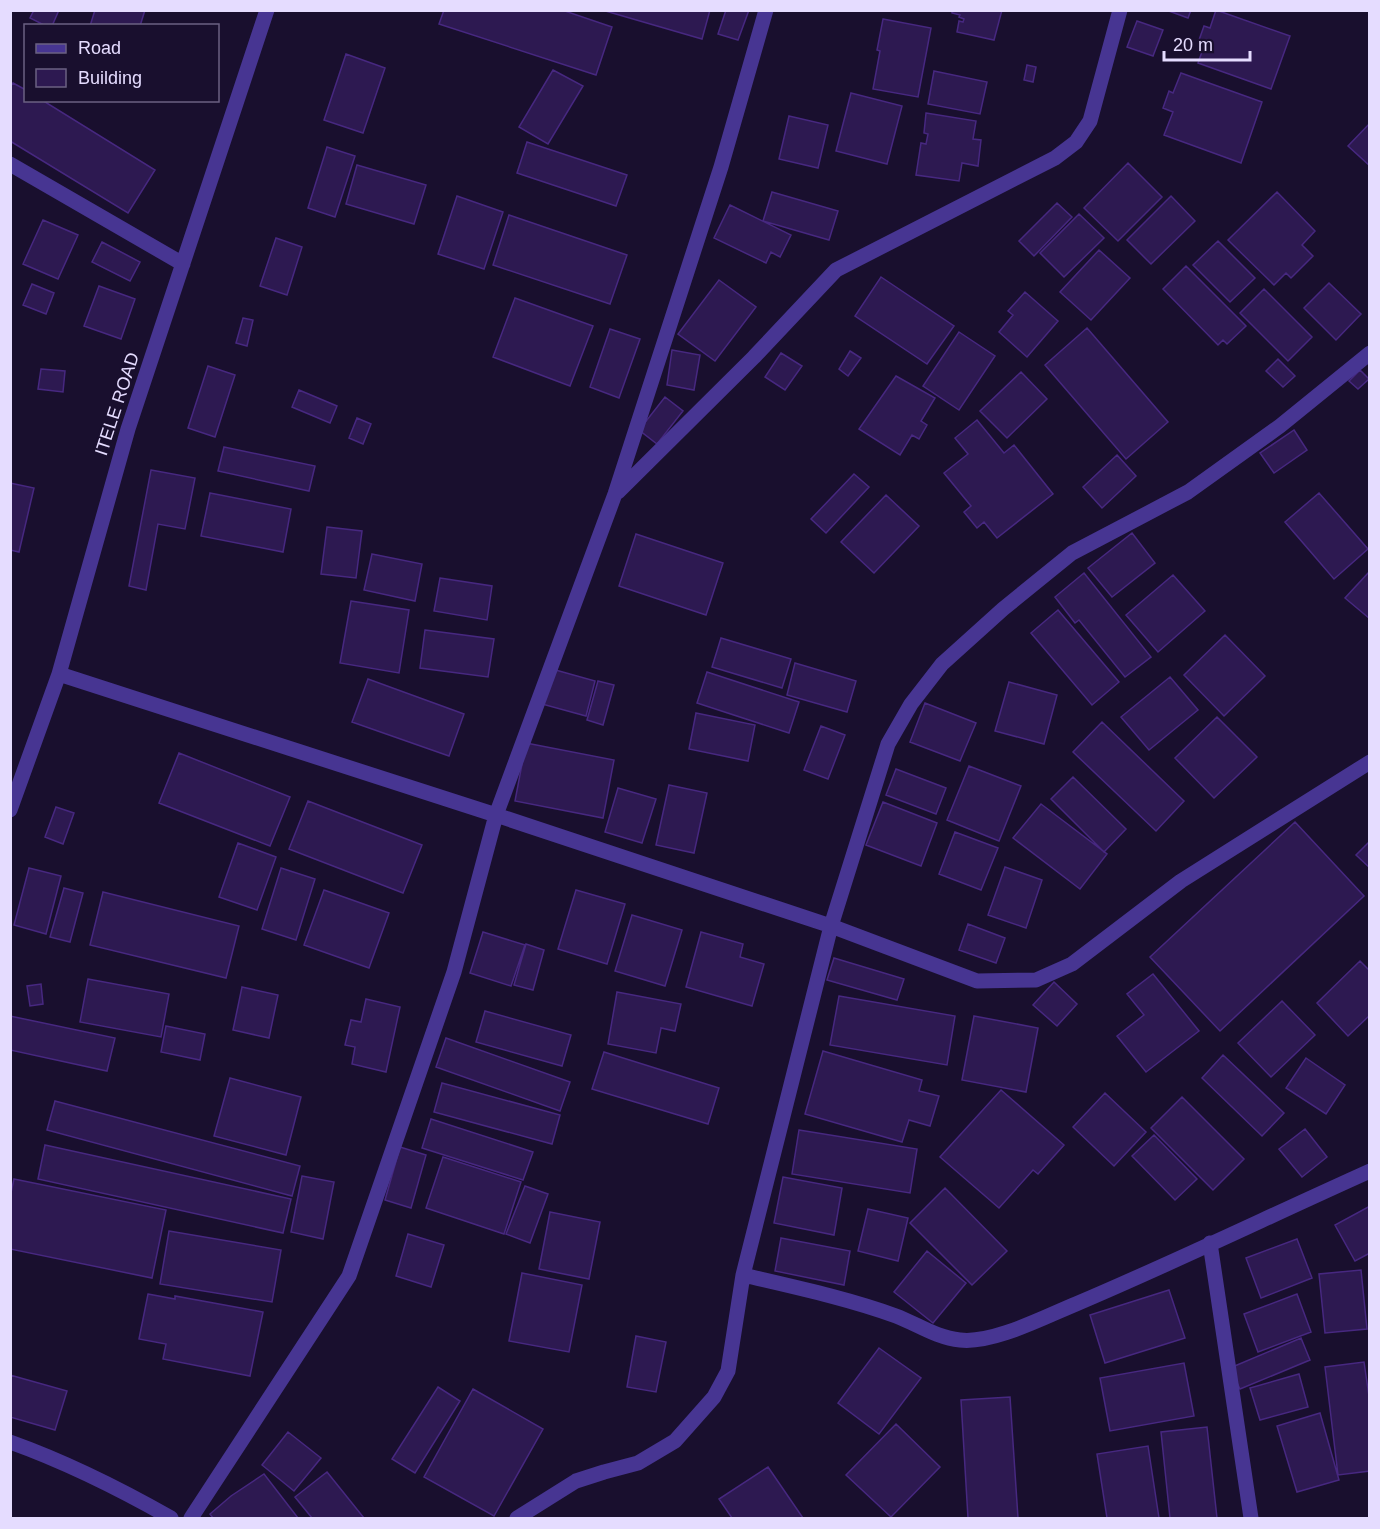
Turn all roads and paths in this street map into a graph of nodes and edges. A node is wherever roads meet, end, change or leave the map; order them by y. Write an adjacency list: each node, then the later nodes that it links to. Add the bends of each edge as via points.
1 (267, 10): 5 (street, ITELE ROAD)
2 (766, 10): 7 (street, via 722,167)
3 (1120, 10): 7 (street, via 1090,121 1076,142 1055,158 836,270)
4 (10, 164): 5 (street)
5 (183, 264): 8 (street, ITELE ROAD, via 128,429)
6 (1370, 353): 12 (street, via 1280,426 1188,492 1072,553 942,664 911,704 888,744)
7 (615, 494): 11 (street)
8 (59, 674): 10 (street, ITELE ROAD); 11 (street)
9 (1370, 762): 12 (street, via 1181,881 1072,964 1036,980 977,981)
10 (10, 810)
11 (496, 815): 12 (street); 18 (street, via 454,972 349,1276)
12 (831, 926): 15 (street)
13 (1370, 1171): 14 (street)
14 (1210, 1243): 15 (street, via 1020,1327 980,1340 949,1338 897,1316); 20 (street)
15 (743, 1275): 19 (street, via 728,1371 714,1397 675,1441 638,1463 576,1481)
16 (10, 1442): 17 (street, via 56,1459)
17 (171, 1518)
18 (191, 1518)
19 (517, 1518)
20 (1251, 1518)

